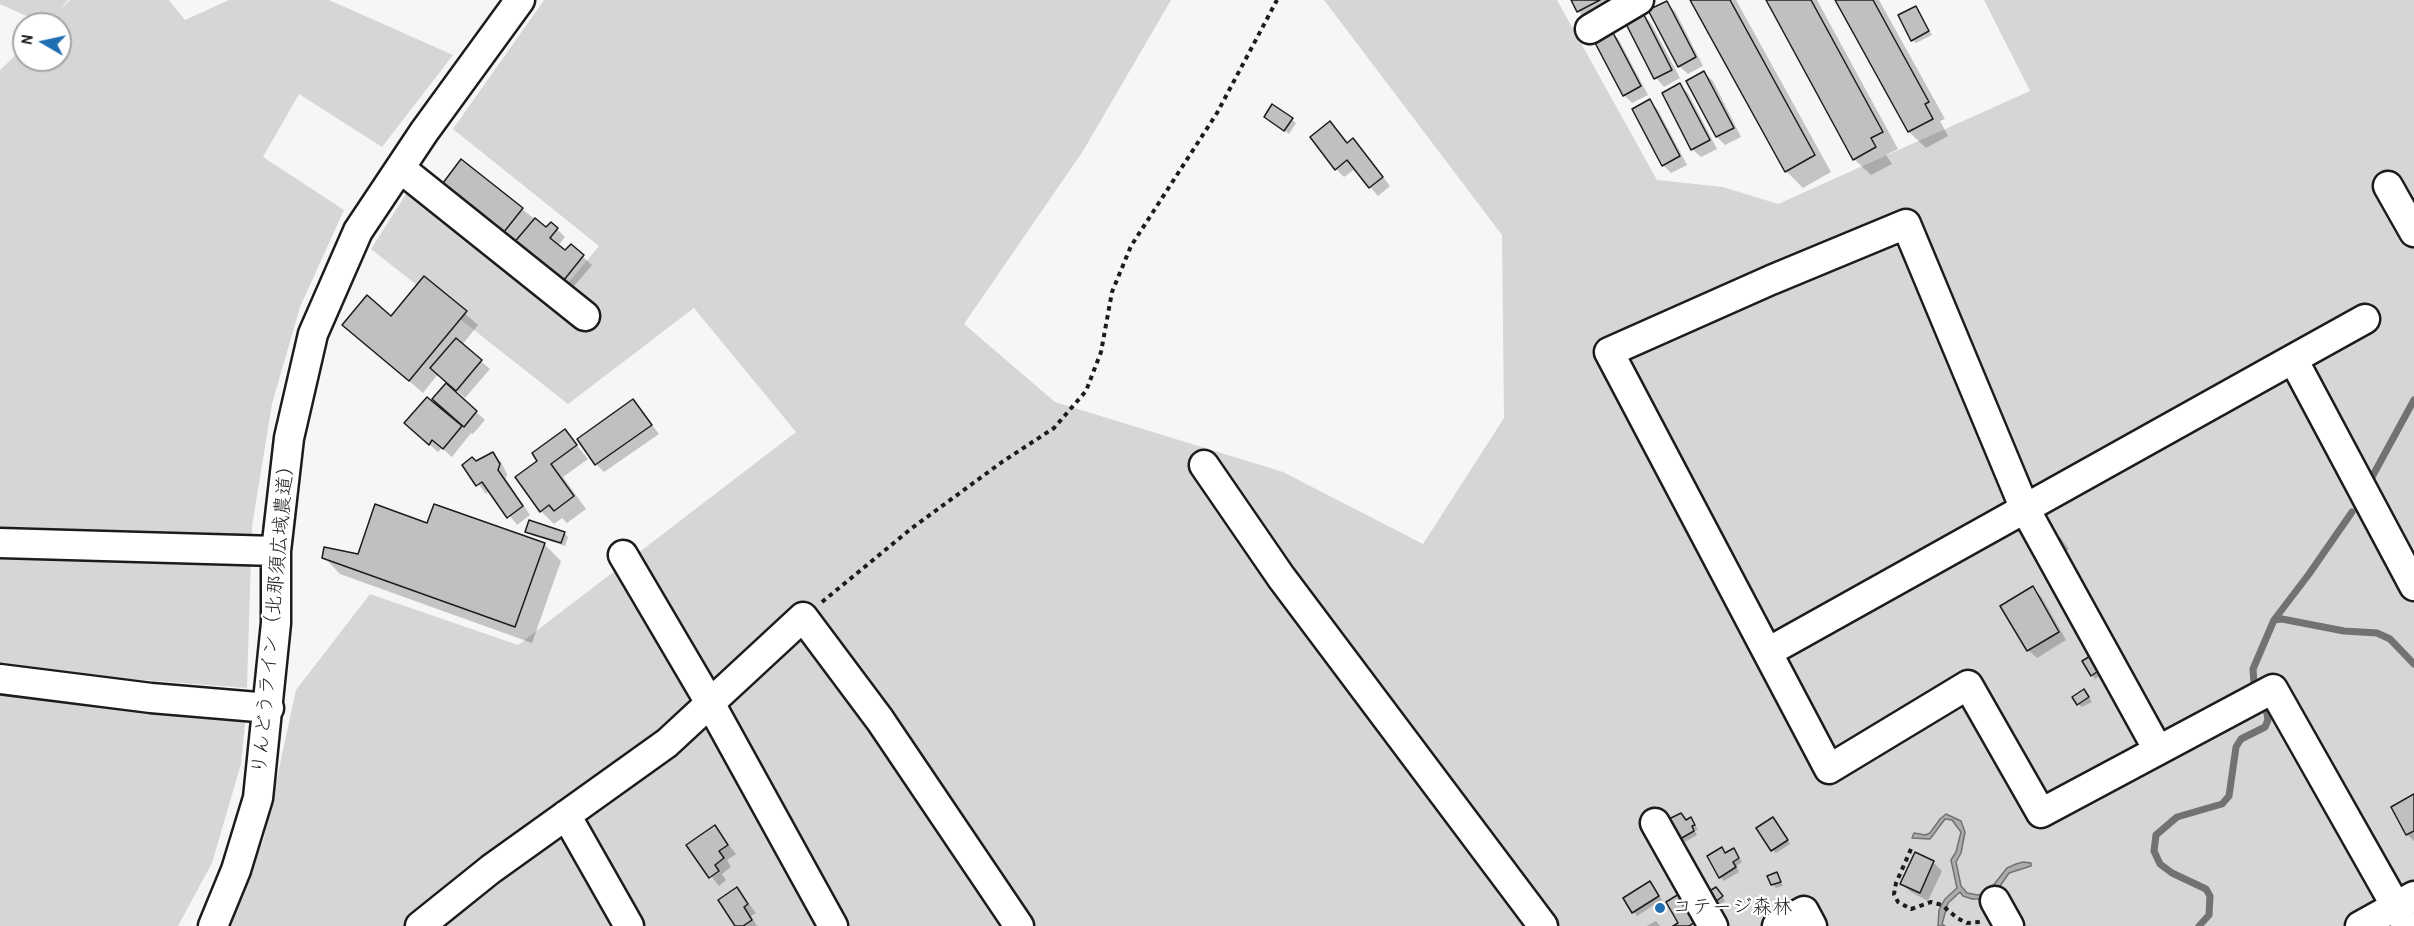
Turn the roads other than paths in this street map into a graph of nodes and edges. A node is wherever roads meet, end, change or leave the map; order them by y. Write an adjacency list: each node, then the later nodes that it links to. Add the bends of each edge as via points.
1 (520, 0): 4 (street, りんどうライン（北那須広域農道）)
2 (1639, 0): 3 (street)
3 (1590, 29)
4 (400, 168): 7 (street); 13 (street, りんどうライン（北那須広域農道）, via 358,231 313,334 289,438)
5 (2388, 186): 6 (street)
6 (2414, 232)
7 (585, 316)
8 (2365, 319): 9 (street)
9 (2293, 359): 11 (street); 15 (street)
10 (1204, 465): 29 (street, via 1288,587)
11 (2025, 507): 16 (street); 16 (street, via 1906,224 1610,352); 20 (street)
12 (0, 543): 13 (street)
13 (276, 550): 19 (street, りんどうライン（北那須広域農道）, via 276,623)
14 (623, 555): 18 (street)
15 (2414, 586)
16 (1768, 652): 20 (street, via 1829,769 1968,686 2041,813)
17 (0, 679): 19 (street)
18 (710, 703): 21 (street, via 667,743); 27 (street); 28 (street, via 803,618 880,720)
19 (268, 708): 24 (street, りんどうライン（北那須広域農道）, via 258,798 236,870)
20 (2158, 750): 23 (street, via 2273,688)
21 (566, 815): 25 (street); 26 (street)
22 (1655, 823): 30 (street)
23 (2406, 909): 33 (street)
24 (213, 926)
25 (420, 926)
26 (629, 926)
27 (833, 926)
28 (1020, 926)
29 (1543, 926)
30 (1713, 926)
31 (1777, 926): 32 (street, via 1804,911)
32 (1812, 926)
33 (2360, 926)

